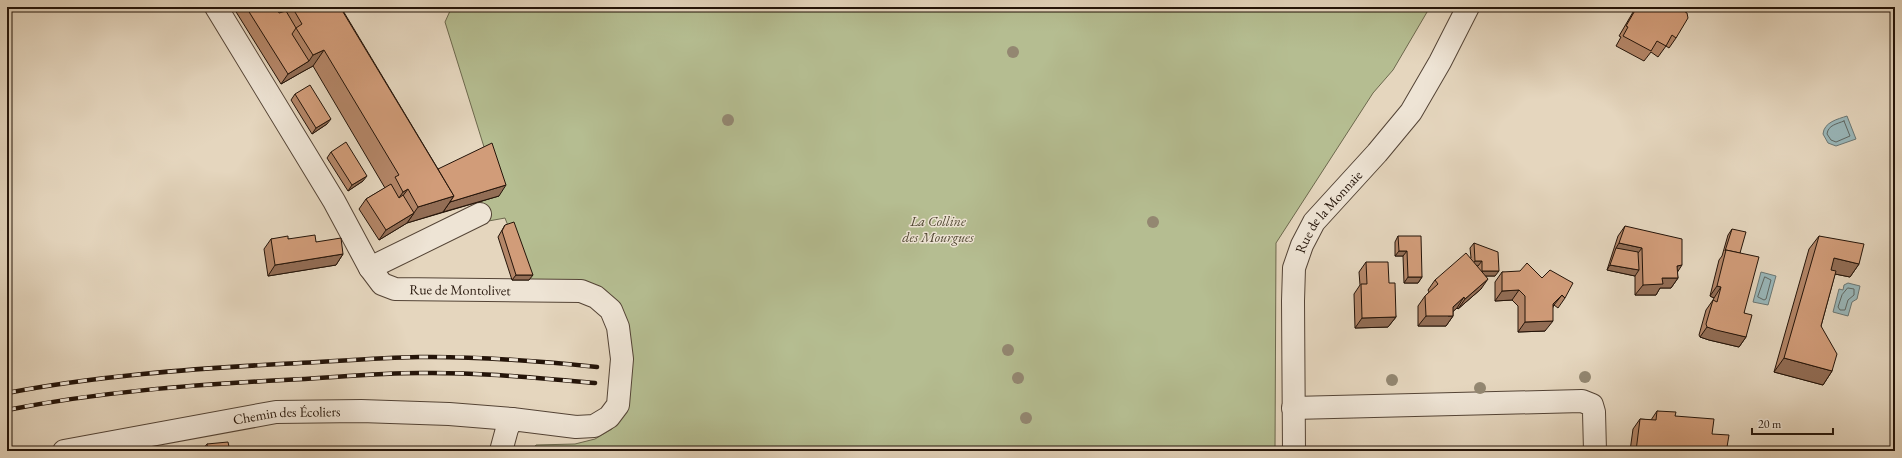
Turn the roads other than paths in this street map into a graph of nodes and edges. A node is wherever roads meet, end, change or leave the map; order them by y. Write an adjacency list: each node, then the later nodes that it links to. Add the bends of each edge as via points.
1 (216, 7): 4 (street, Rue de Montolivet, via 334,201)
2 (1468, 7): 5 (street, Rue de la Monnaie, via 1411,112 1314,222 1302,245 1294,268)
3 (480, 214): 4 (street)
4 (370, 268): 6 (street, Rue de Montolivet, via 382,284 395,289 581,291 596,297 611,310 618,327 622,359 618,405 609,417 594,426 576,427)
5 (1293, 408): 9 (street, Rue de la Monnaie); 10 (street, via 1582,401 1592,405 1594,412)
6 (512, 419): 7 (street, Chemin des Écoliers, via 362,411 276,412); 8 (street)
7 (64, 451)
8 (501, 451)
9 (1294, 451)
10 (1595, 451)

